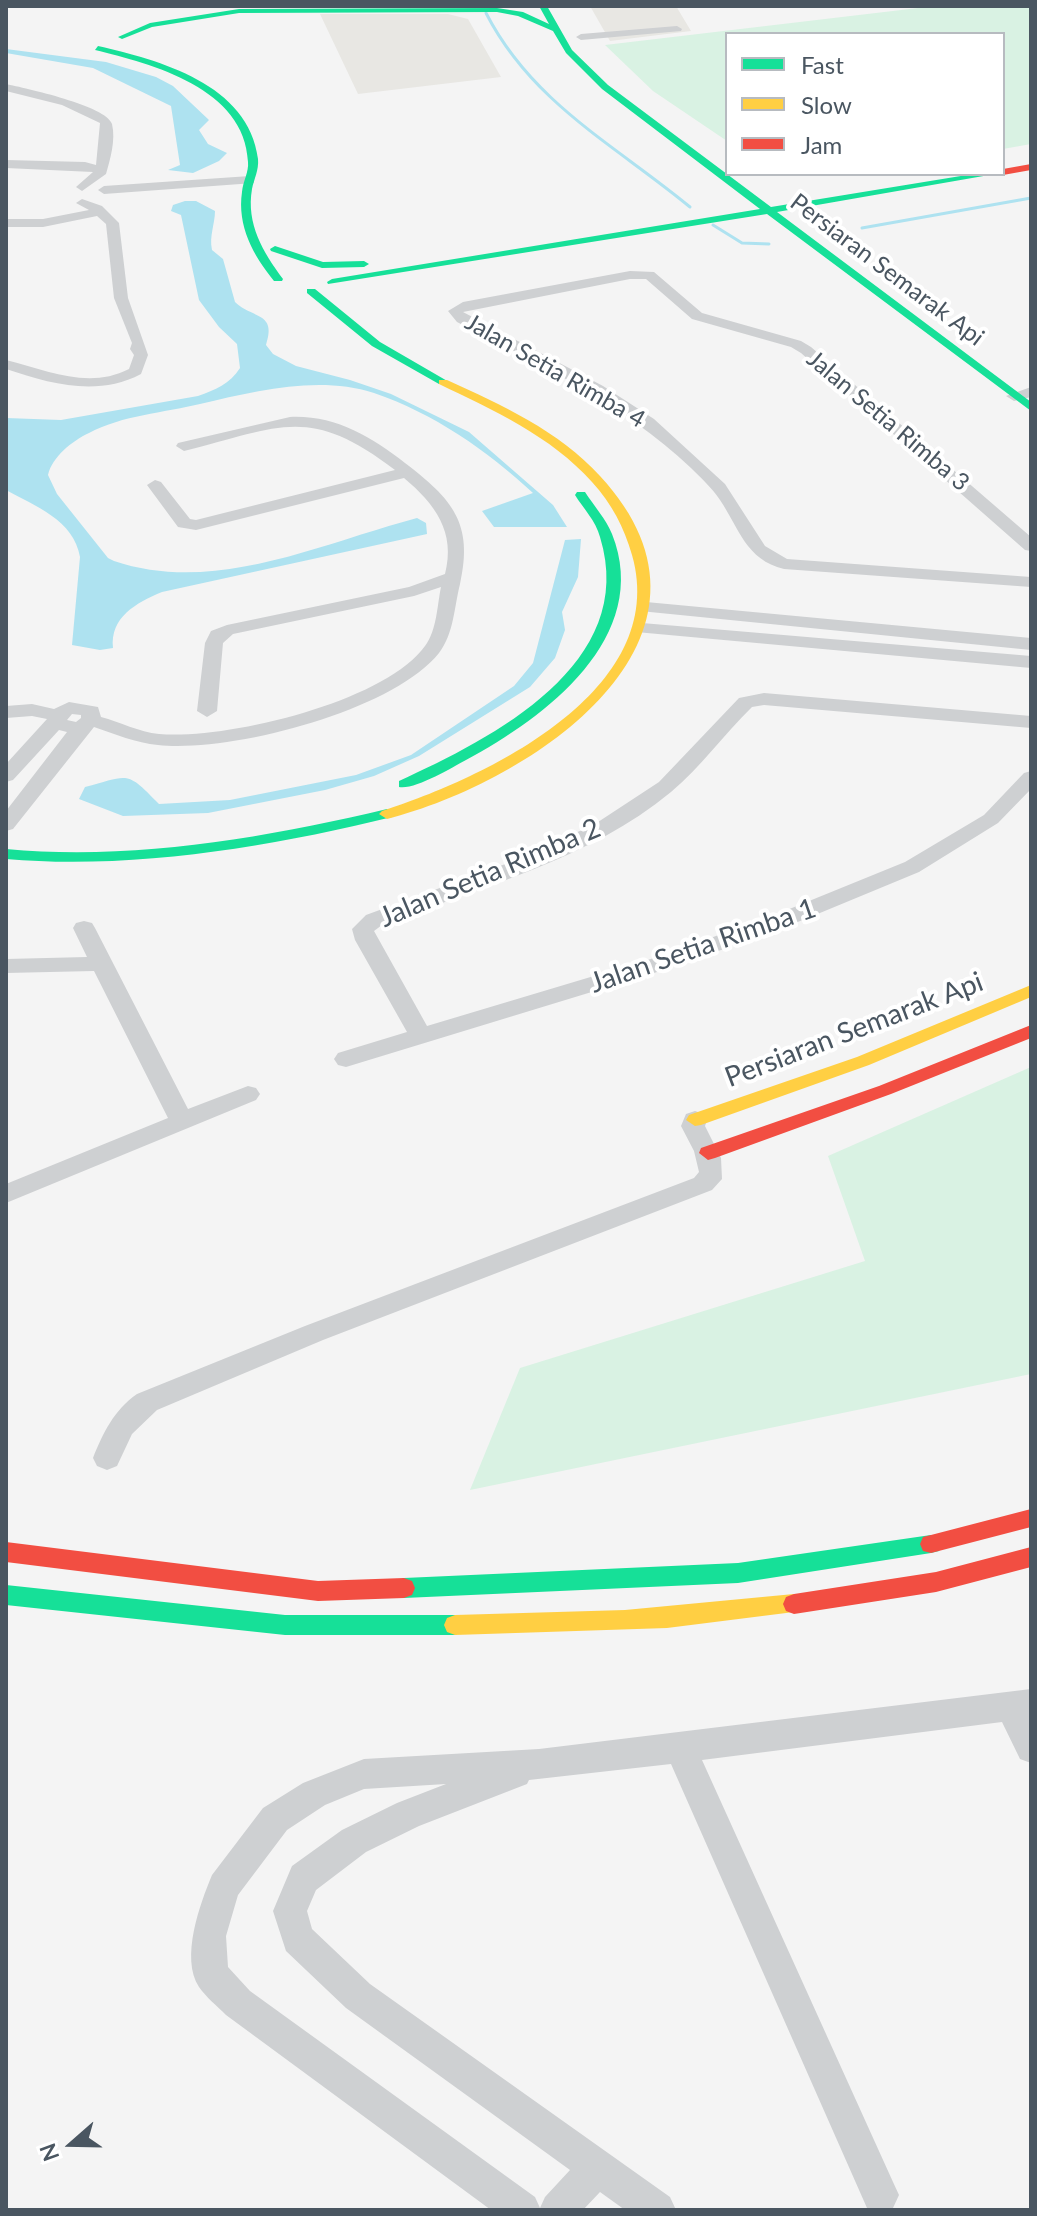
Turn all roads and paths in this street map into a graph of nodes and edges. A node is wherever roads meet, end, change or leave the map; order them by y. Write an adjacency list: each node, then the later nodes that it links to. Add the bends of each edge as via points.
1 (232, 6): 8 (main road)
2 (525, 6): 5 (main road)
3 (543, 6): 6 (main road, Persiaran Semarak Api)
4 (563, 6): 9 (main road)
5 (500, 10): 6 (main road); 8 (main road, via 346,16 224,13)
6 (555, 29): 16 (main road, Persiaran Semarak Api, via 605,87)
7 (677, 29): 9 (street)
8 (106, 37): 11 (main road, via 221,84); 23 (main road, via 214,95 247,135 252,150)
9 (581, 37): 13 (main road, via 622,84)
10 (6, 87): 24 (street, via 99,115 106,123)
11 (266, 133)
12 (1031, 156): 14 (main road)
13 (725, 161)
14 (1005, 161)
15 (6, 164): 24 (street, via 85,166)
16 (725, 166)
17 (1031, 167): 18 (main road)
18 (1005, 172)
19 (918, 176): 25 (main road)
20 (975, 176): 25 (main road)
21 (271, 177): 23 (main road)
22 (744, 178): 26 (main road, Persiaran Semarak Api); 28 (main road)
23 (249, 182): 24 (street); 27 (main road)
24 (101, 190): 24 (street, via 76,196); 29 (street, via 43,223); 40 (street, via 112,223 121,298 139,343 136,371 119,380 44,374)
25 (828, 195): 26 (main road); 30 (main road)
26 (775, 201): 28 (main road); 30 (main road, Persiaran Semarak Api); 31 (main road, Persiaran Semarak Api)
27 (244, 212): 32 (main road, via 267,216); 36 (main road, via 251,244)
28 (711, 214): 31 (main road); 33 (main road)
29 (6, 223)
30 (815, 228): 41 (main road, Persiaran Semarak Api)
31 (794, 230): 41 (main road, Persiaran Semarak Api)
32 (275, 249): 33 (main road, via 322,265); 36 (main road)
33 (380, 268): 35 (main road); 38 (main road, via 342,297)
34 (649, 275): 48 (street, Jalan Setia Rimba 3, via 697,316 806,350); 50 (street, Jalan Setia Rimba 4, via 531,292 455,311 618,402 667,437 721,489 754,548 769,560)
35 (329, 277): 36 (main road); 37 (main road, via 325,288)
36 (286, 279): 37 (main road)
37 (306, 299): 38 (main road)
38 (335, 316): 53 (main road, via 419,370 531,425 569,455 604,490 631,528 644,563)
39 (343, 341): 44 (main road, via 494,422)
40 (6, 364)
41 (1025, 392): 42 (main road, Persiaran Semarak Api)
42 (1031, 408)
43 (184, 446): 45 (street, via 299,420 356,436)
44 (547, 461)
45 (408, 472): 46 (street, via 196,525 184,523); 49 (street, via 442,505 453,525 457,560)
46 (155, 485)
47 (572, 485): 68 (main road, via 605,532 613,564 613,597 605,624 575,676 531,718 462,760)
48 (1031, 546)
49 (452, 577): 51 (street); 52 (street)
50 (1031, 582)
51 (414, 591): 52 (street); 59 (street, via 217,635)
52 (447, 603): 64 (street, via 432,650 397,680 316,715)
53 (646, 607): 54 (street); 55 (main road)
54 (684, 611): 56 (street); 57 (street)
55 (642, 628): 56 (street); 72 (main road, via 620,669 590,705 541,747 461,787 357,823 211,850)
56 (680, 631): 58 (street)
57 (1031, 644)
58 (1031, 662)
59 (207, 711): 64 (street); 65 (street)
60 (6, 712): 61 (street, via 32,710)
61 (56, 718): 63 (street, via 62,727); 66 (street)
62 (1031, 722): 78 (street, Jalan Setia Rimba 2, via 764,699 746,702 665,787 617,820 537,859 387,915 363,929)
63 (86, 724): 65 (street, via 148,738); 70 (street)
64 (236, 733): 65 (street)
65 (184, 738)
66 (6, 776)
67 (1031, 777): 78 (street, Jalan Setia Rimba 1, via 991,819 912,867 672,960)
68 (385, 792)
69 (342, 805): 71 (main road, via 201,830)
70 (10, 829)
71 (100, 836)
72 (6, 854)
73 (84, 928): 74 (street)
74 (102, 963): 75 (street); 81 (street)
75 (6, 966)
76 (1031, 991): 82 (main road, Persiaran Semarak Api, via 863,1061)
77 (1031, 1031): 83 (main road)
78 (422, 1038): 79 (street, Jalan Setia Rimba 1)
79 (346, 1059)
80 (248, 1094): 81 (street)
81 (181, 1120): 84 (street)
82 (695, 1120): 83 (street, via 693,1126)
83 (708, 1153): 85 (street, via 710,1179 682,1194 147,1402 119,1427)
84 (6, 1194)
85 (107, 1458)
86 (1031, 1518): 90 (main road, via 916,1548 738,1573)
87 (85, 1543): 90 (main road)
88 (6, 1552): 90 (main road)
89 (1031, 1557): 91 (main road, via 936,1582 731,1613 526,1625 285,1625)
90 (318, 1591)
91 (6, 1595)
92 (1021, 1705): 93 (street); 94 (street)
93 (680, 1748): 95 (street); 97 (street)
94 (1031, 1748)
95 (539, 1764): 96 (street, via 354,1841 304,1878 290,1911 298,1939 358,1996); 98 (street, via 364,1774 314,1794 275,1819 224,1887 209,1936 211,1974 238,2003)
96 (598, 2167): 99 (street); 100 (street)
97 (880, 2195)
98 (522, 2210)
99 (558, 2210)
100 (657, 2210)

